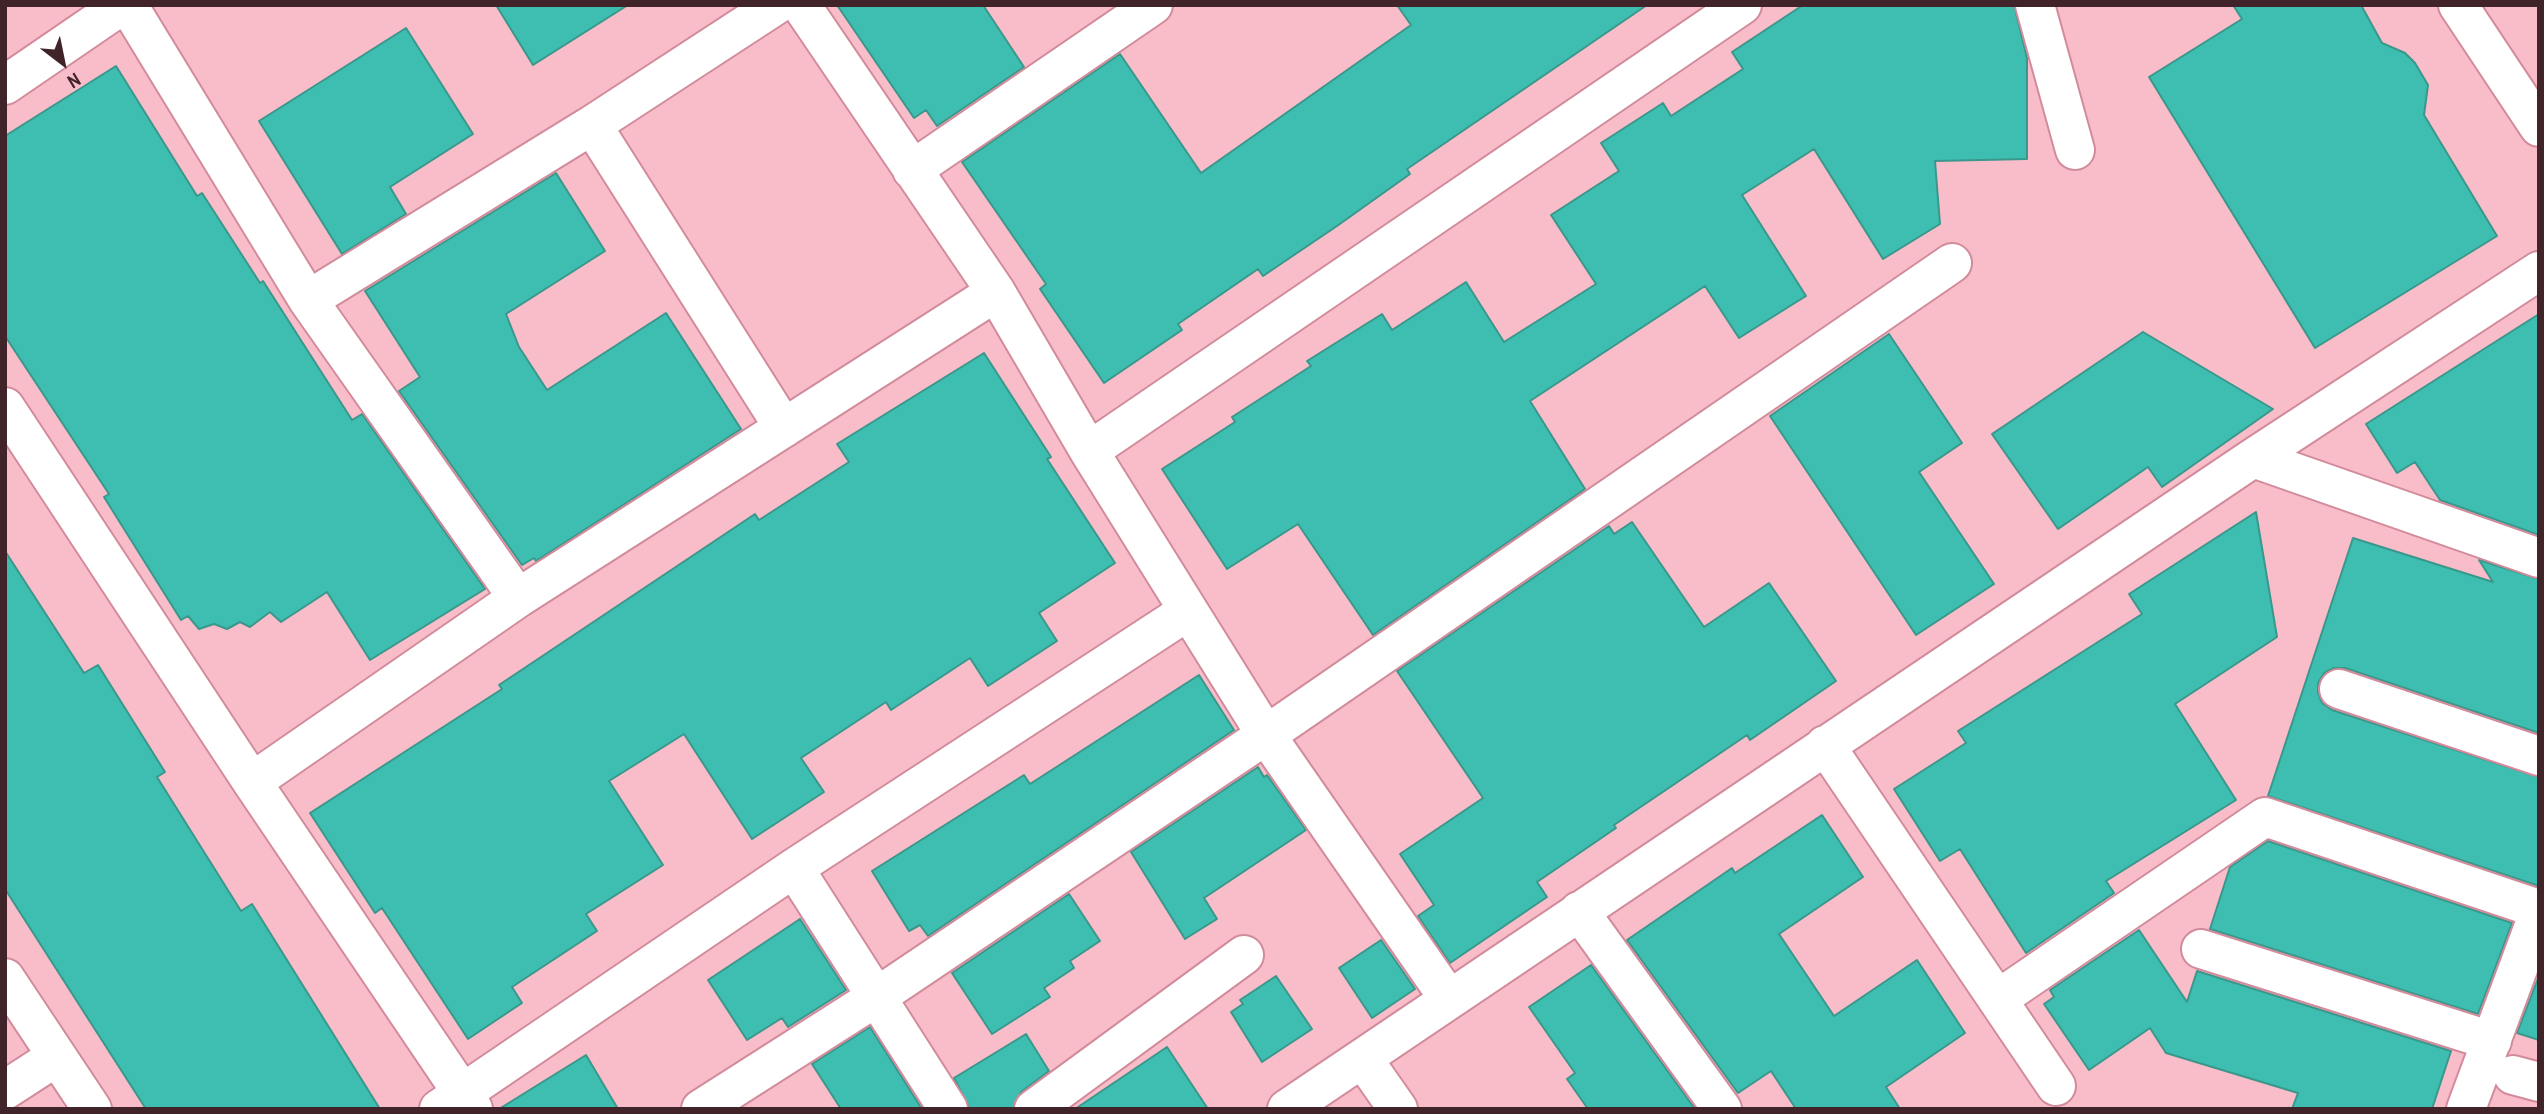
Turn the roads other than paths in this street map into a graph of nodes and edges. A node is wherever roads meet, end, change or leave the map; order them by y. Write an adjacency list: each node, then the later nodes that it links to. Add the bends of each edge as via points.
1 (121, 5): 9 (street)
2 (128, 5): 17 (street)
3 (776, 5): 10 (street)
4 (801, 5): 13 (street)
5 (1153, 5): 13 (street)
6 (1742, 5): 20 (street)
7 (2035, 5): 12 (street)
8 (2458, 5): 11 (street)
9 (5, 85)
10 (592, 125): 17 (street); 19 (street)
11 (2539, 127)
12 (2075, 150)
13 (912, 170): 16 (street)
14 (1952, 264): 26 (street)
15 (2539, 271): 21 (street)
16 (996, 292): 19 (street); 20 (street)
17 (308, 300): 23 (street)
18 (5, 407): 29 (street)
19 (784, 428): 23 (street)
20 (1090, 451): 24 (street)
21 (2253, 458): 22 (street); 27 (street)
22 (2539, 558)
23 (518, 598): 29 (street)
24 (1188, 611): 26 (street); 30 (street)
25 (2339, 690): 28 (street)
26 (1266, 735): 36 (street); 37 (street)
27 (1825, 745): 31 (street); 38 (street)
28 (2539, 756)
29 (252, 782): 44 (street)
30 (794, 868): 36 (street); 44 (street)
31 (1579, 911): 37 (street); 51 (street)
32 (2539, 911): 38 (street, via 2265,817); 39 (street)
33 (2201, 949): 39 (street)
34 (1244, 955): 48 (street)
35 (5, 978): 40 (street)
36 (875, 998): 46 (street); 47 (street)
37 (1448, 999): 41 (street)
38 (1998, 999): 42 (street)
39 (2492, 1041): 52 (street)
40 (56, 1057): 43 (street); 45 (street)
41 (1363, 1059): 49 (street); 50 (street)
42 (2056, 1086)
43 (5, 1090)
44 (458, 1104)
45 (92, 1109)
46 (701, 1109)
47 (948, 1109)
48 (1034, 1109)
49 (1287, 1109)
50 (1398, 1109)
51 (1722, 1109)
52 (2466, 1109)

